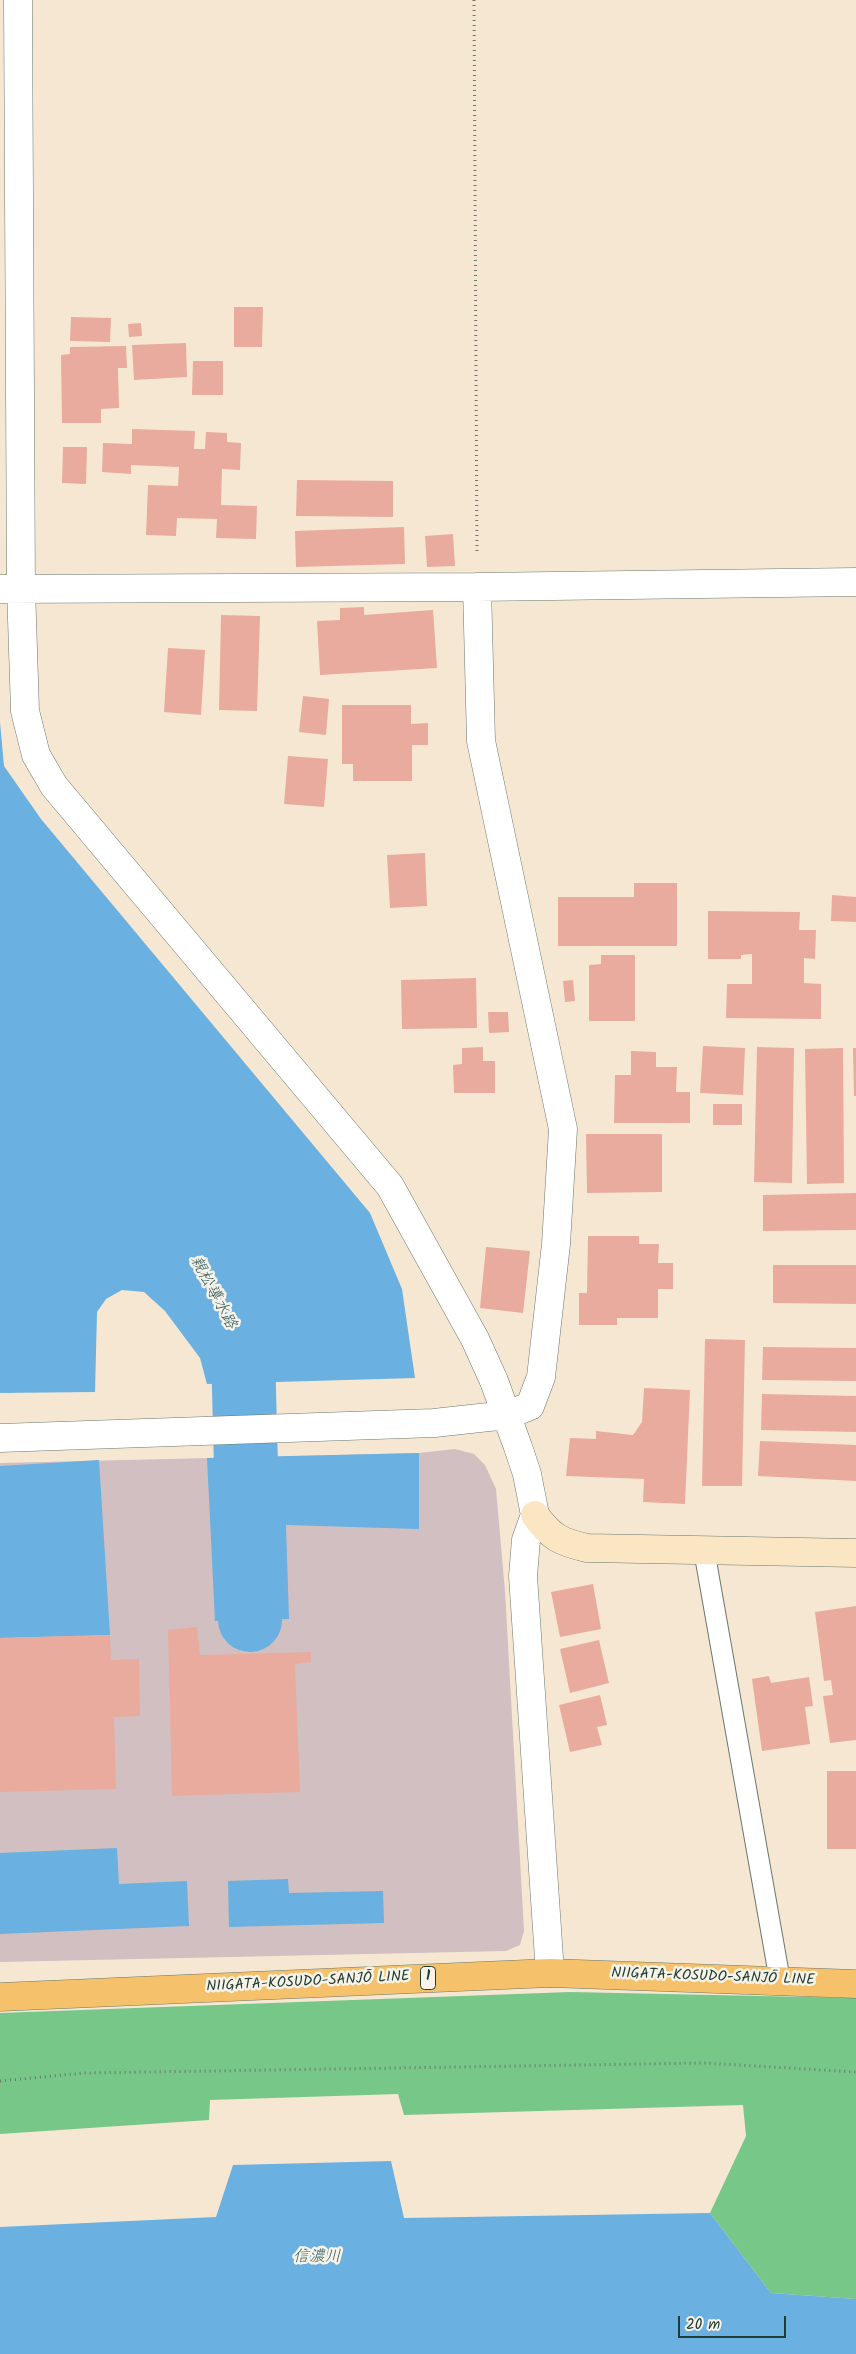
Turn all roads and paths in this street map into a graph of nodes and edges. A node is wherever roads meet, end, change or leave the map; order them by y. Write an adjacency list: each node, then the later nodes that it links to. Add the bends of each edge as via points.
1 (18, 0): 5 (street)
2 (474, 0): 4 (path)
3 (856, 582): 4 (street)
4 (477, 587): 5 (street); 6 (street, via 481,741 563,1129 556,1244 541,1377 530,1406)
5 (11, 588): 6 (street, via 25,711 36,755 54,786 390,1186 476,1339)
6 (507, 1415): 7 (street, via 434,1423); 8 (street, via 527,1474)
7 (0, 1438)
8 (535, 1515): 9 (street, via 547,1532 565,1543 587,1548); 11 (street, via 526,1540 524,1576)
9 (704, 1550): 10 (street); 12 (lane)
10 (856, 1554)
11 (550, 1972): 12 (main road, NIIGATA-KOSUDO-SANJŌ LINE / 1); 14 (main road, NIIGATA-KOSUDO-SANJŌ LINE / 1)
12 (780, 1981): 13 (main road, NIIGATA-KOSUDO-SANJŌ LINE / 1)
13 (856, 1984)
14 (0, 1997)
15 (856, 2072): 16 (path, via 704,2063 84,2074)
16 (0, 2081)

